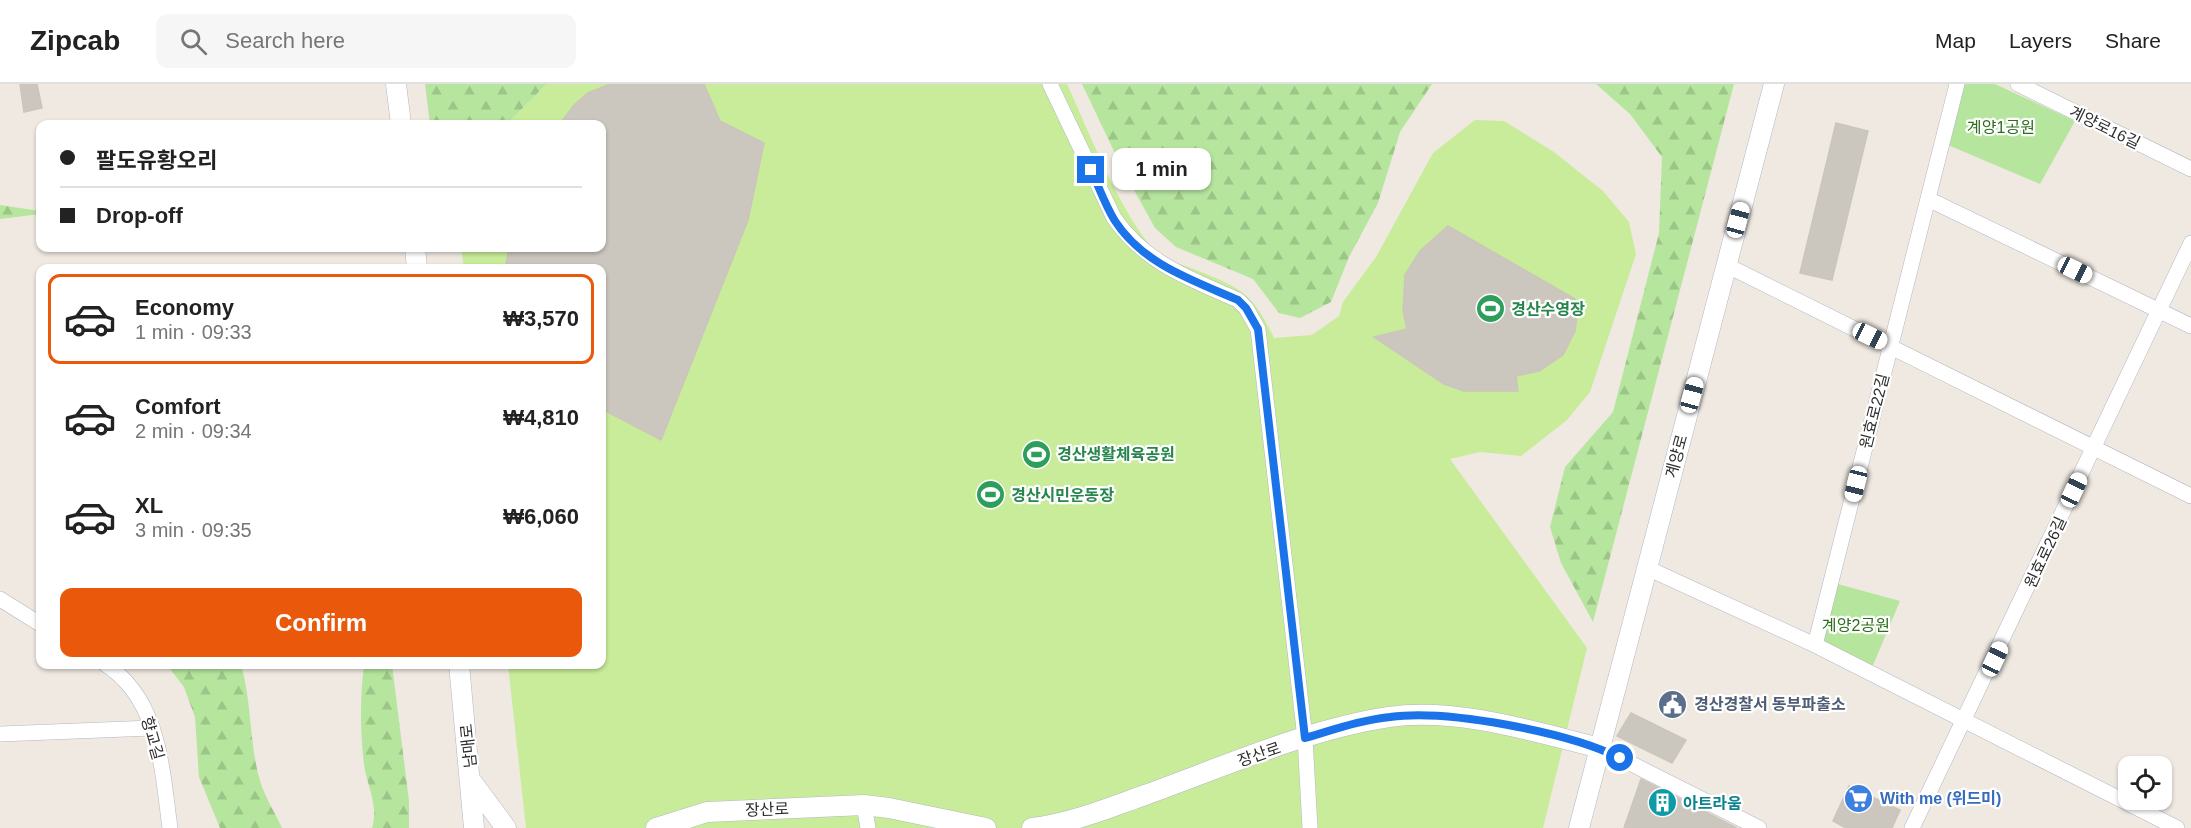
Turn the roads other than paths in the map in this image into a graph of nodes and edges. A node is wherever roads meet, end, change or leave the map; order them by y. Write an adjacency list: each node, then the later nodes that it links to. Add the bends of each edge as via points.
1 (396, 84): 6 (street)
2 (1050, 84): 25 (street, via 1122,231 1148,257 1166,268 1238,300 1258,329)
3 (1774, 84): 10 (street, 계양로)
4 (1957, 84): 8 (street, 원효로22길)
5 (2018, 84): 7 (street, 계양로16길)
6 (400, 120)
7 (2191, 169)
8 (1928, 199): 11 (street); 13 (street, 원효로22길)
9 (2191, 243): 11 (street, 원효로26길)
10 (1726, 265): 13 (street); 16 (street, 계양로)
11 (2159, 310): 12 (street); 14 (street, 원효로26길)
12 (2191, 326)
13 (1891, 346): 14 (street); 19 (street, 원효로22길)
14 (2095, 447): 15 (street); 22 (street, 원효로26길)
15 (2191, 496)
16 (1647, 568): 19 (street); 26 (street, 계양로)
17 (0, 599): 18 (street)
18 (36, 622)
19 (1815, 645): 22 (street)
20 (111, 669): 23 (street, 향교길, via 132,688)
21 (460, 669): 27 (street, 남매로)
22 (1965, 722): 39 (street, 원효로26길); 40 (street)
23 (152, 728): 24 (street); 29 (street, 향교길)
24 (0, 734)
25 (1305, 738): 26 (street, 장산로, via 1379,719 1414,715 1515,727); 35 (street, 장산로, via 1075,820); 36 (street)
26 (1600, 748): 37 (street, 계양로); 38 (street, 장산로)
27 (472, 782): 30 (street, 남매로); 31 (street)
28 (864, 806): 32 (street, 장산로, via 707,812); 33 (street); 34 (street, 장산로)
29 (170, 828)
30 (474, 828)
31 (506, 828)
32 (656, 828)
33 (868, 828)
34 (986, 828)
35 (1032, 828)
36 (1310, 828)
37 (1579, 828)
38 (1759, 828)
39 (1912, 828)
40 (2178, 828)

